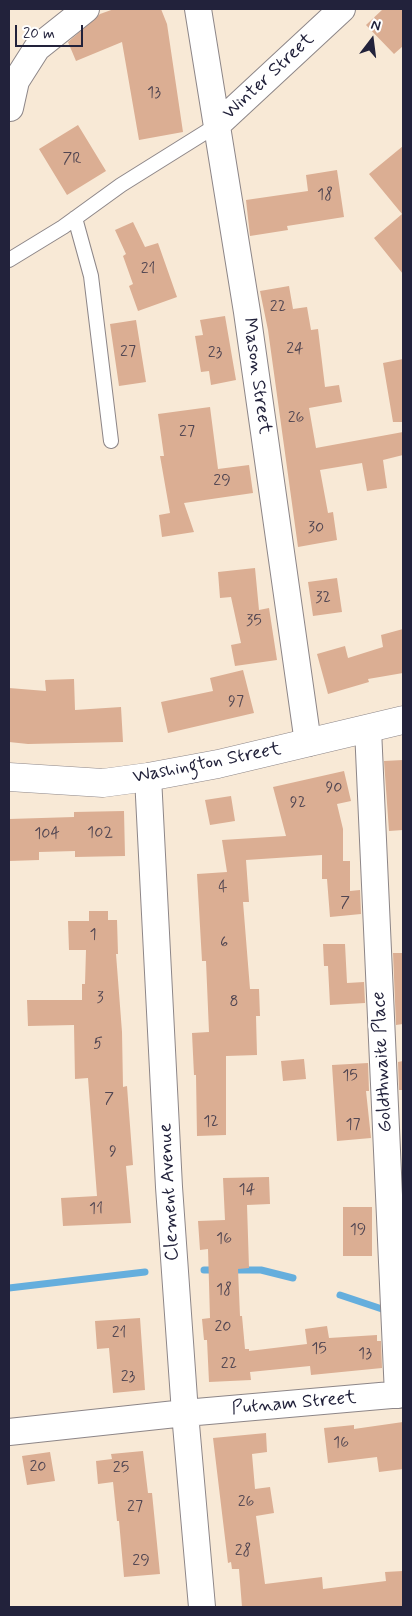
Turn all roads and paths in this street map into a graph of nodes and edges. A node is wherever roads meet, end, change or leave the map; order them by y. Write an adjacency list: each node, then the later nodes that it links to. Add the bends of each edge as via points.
1 (86, 9): 4 (street, via 37,48 16,81)
2 (198, 9): 5 (street, Mason Street)
3 (342, 9): 5 (street, Winter Street)
4 (10, 108)
5 (217, 125): 6 (lane); 11 (street, Mason Street)
6 (75, 218): 7 (lane); 8 (lane, via 91,276)
7 (9, 260)
8 (111, 441)
9 (403, 720): 10 (main road, Washington Street)
10 (368, 729): 11 (main road, Washington Street); 14 (street, Goldthwaite Place)
11 (308, 743): 13 (main road, Washington Street)
12 (9, 777): 13 (main road, Washington Street, via 103,783)
13 (148, 777): 15 (street, Clement Avenue, via 169,1188)
14 (400, 1394): 15 (street, Putnam Street)
15 (185, 1413): 16 (street, Putnam Street); 17 (street, Clement Avenue)
16 (9, 1432)
17 (202, 1607)

